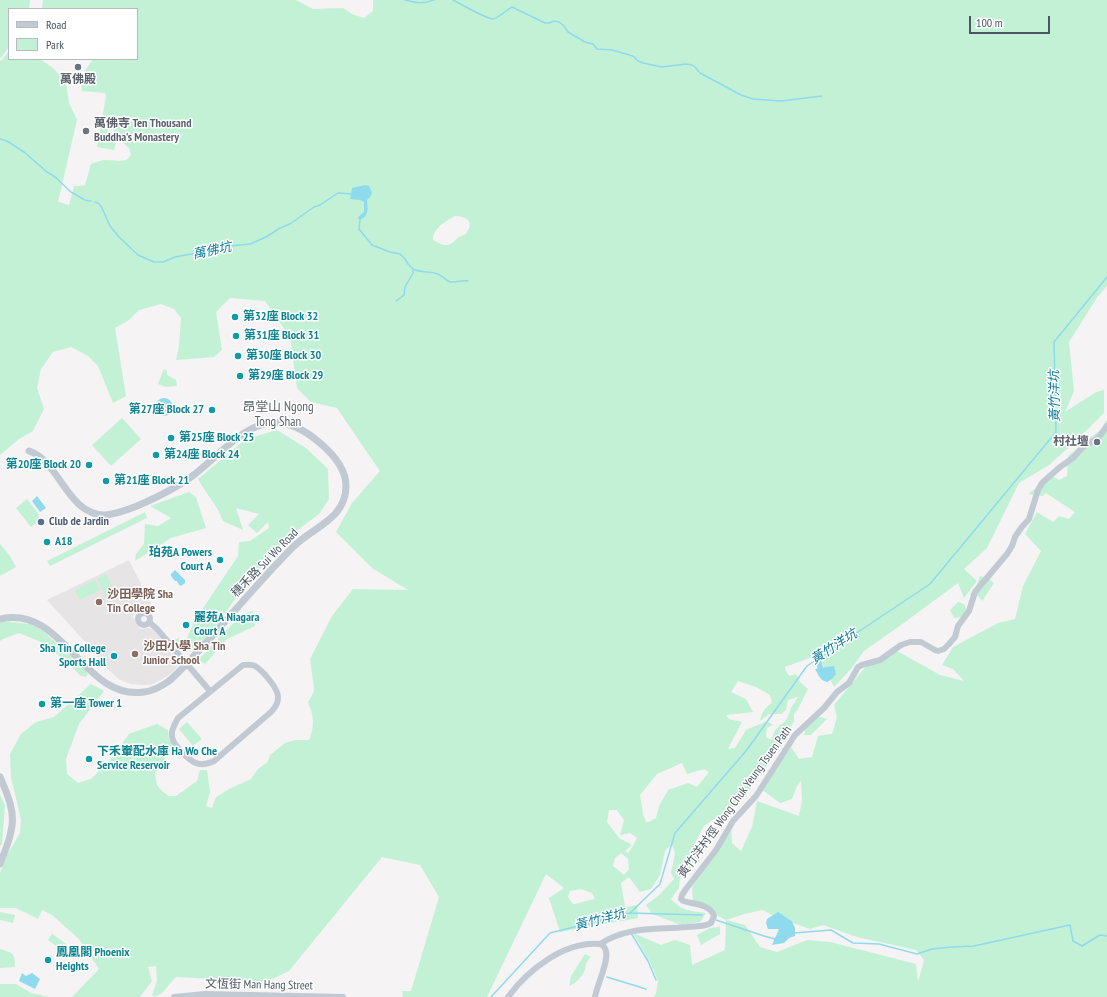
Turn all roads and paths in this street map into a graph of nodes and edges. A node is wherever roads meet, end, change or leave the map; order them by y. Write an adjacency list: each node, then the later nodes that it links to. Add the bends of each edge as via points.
1 (1107, 426): 9 (street, 黃竹洋村徑 Wong Chuk Yeung Tsuen Path, via 1099,437 1082,448 1042,483 1029,519 1020,529 1007,554 975,592 968,613 947,646 938,651 921,642 910,642 880,660 861,665 849,683 798,732 756,796 733,821 711,858 681,896 683,901 711,910 714,916 711,923 691,927 633,930 616,935)
2 (29, 451): 5 (street, 穗禾路 Sui Wo Road, via 40,456 78,505 90,512 104,515 118,513 165,494 243,434 266,423 278,422 295,426 317,440 337,460 346,486 337,513 293,547)
3 (0, 619): 5 (street, 穗禾路 Sui Wo Road, via 19,618 41,625 98,677 122,691 137,693 157,688 168,682)
4 (149, 622): 5 (street)
5 (187, 664): 6 (street)
6 (210, 691): 6 (street, via 178,718 172,732 174,743 188,760 203,765 214,761 278,703 277,691 260,669 250,665 243,664)
7 (0, 777): 8 (street, via 13,816 12,830)
8 (0, 864)
9 (600, 944): 13 (street, via 591,943 572,948 545,962); 14 (street, via 606,950 606,954)
10 (304, 996): 11 (street, 文恆街 Man Hang Street, via 205,994); 12 (street, 文恆街 Man Hang Street)
11 (174, 997)
12 (343, 997)
13 (508, 997)
14 (595, 997)

